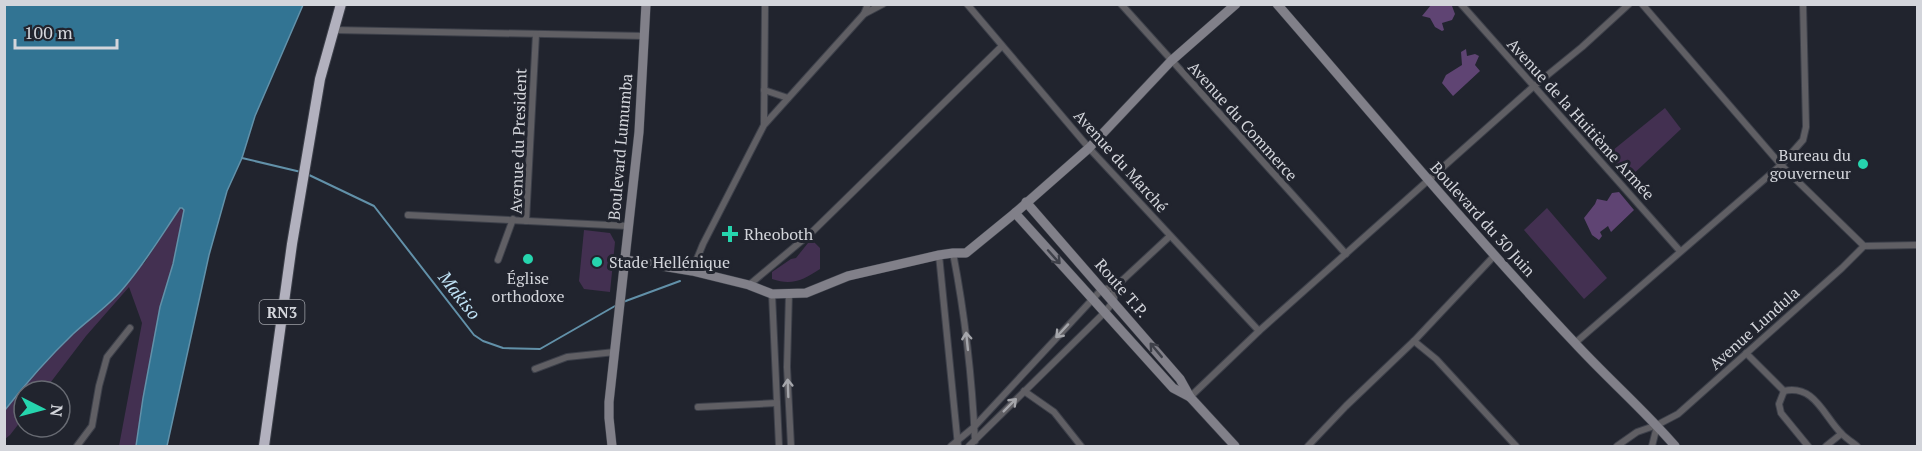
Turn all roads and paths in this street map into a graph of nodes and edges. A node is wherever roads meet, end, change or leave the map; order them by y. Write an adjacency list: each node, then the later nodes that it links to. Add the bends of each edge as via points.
1 (341, 4): 15 (highway, RN3)
2 (646, 4): 17 (street, Boulevard Lumumba)
3 (765, 4): 21 (street)
4 (868, 4): 14 (street)
5 (882, 4): 14 (street)
6 (967, 4): 18 (street, Avenue du Marché)
7 (1121, 4): 19 (street, Avenue du Commerce)
8 (1236, 4): 19 (street)
9 (1277, 4): 26 (street, Boulevard du 30 Juin)
10 (1461, 4): 20 (street, Avenue de la Huitième Armée)
11 (1629, 4): 20 (street)
12 (1642, 4): 25 (street)
13 (1803, 4): 25 (street, via 1807,118 1803,140)
14 (864, 14): 22 (street)
15 (334, 30): 16 (street); 71 (highway, RN3, via 320,79 303,178)
16 (536, 34): 17 (street); 31 (street, Avenue du President)
17 (645, 36): 32 (street, Boulevard Lumumba)
18 (1002, 45): 24 (street, Avenue du Marché); 44 (street, via 811,233)
19 (1171, 61): 24 (street); 38 (street, Avenue du Commerce)
20 (1534, 86): 26 (street); 36 (street, Avenue de la Huitième Armée)
21 (764, 90): 22 (street); 23 (street)
22 (788, 98): 23 (street)
23 (764, 125): 43 (street)
24 (1089, 148): 27 (street); 33 (street, Avenue du Marché)
25 (1781, 165): 35 (street); 36 (street)
26 (1428, 181): 38 (street); 40 (street, Boulevard du 30 Juin)
27 (1026, 202): 28 (street); 46 (street, Route T.P.)
28 (1015, 213): 37 (street, via 966,253); 49 (street, Route T.P., one-way to 49)
29 (408, 215): 30 (street)
30 (513, 219): 31 (street); 41 (street)
31 (526, 221): 32 (street, Avenue du President)
32 (628, 226): 42 (street, Boulevard Lumumba)
33 (1170, 236): 45 (street); 53 (street, Avenue du Marché)
34 (1917, 245): 35 (street)
35 (1864, 246): 57 (street, Avenue Lundula)
36 (1680, 251): 55 (street)
37 (953, 253): 39 (street); 65 (street, one-way to 37, via 964,309)
38 (1346, 254): 53 (street)
39 (939, 255): 47 (street, via 848,276 806,293); 68 (street)
40 (1495, 255): 54 (street); 55 (street, Boulevard du 30 Juin)
41 (498, 260)
42 (626, 260): 43 (street); 56 (street, Boulevard Lumumba)
43 (692, 271): 44 (street)
44 (749, 285): 48 (street)
45 (1114, 288): 46 (street); 50 (street)
46 (1102, 289): 49 (street); 50 (street, Route T.P.)
47 (789, 292): 48 (street); 73 (street, one-way to 47)
48 (772, 294): 62 (street)
49 (1092, 299): 51 (street, Route T.P.); 65 (street, one-way to 65)
50 (1114, 301): 51 (street); 61 (street, Route T.P., one-way to 50, via 1180,379)
51 (1105, 312): 59 (street); 61 (street, Route T.P., via 1173,388)
52 (130, 328): 70 (street, via 107,357 92,426)
53 (1259, 331): 61 (street)
54 (1414, 341): 78 (street); 79 (street)
55 (1575, 343): 64 (street, Boulevard du 30 Juin)
56 (615, 352): 58 (street, via 567,357); 69 (street, Boulevard Lumumba, via 609,402)
57 (1746, 353): 60 (street); 64 (street, Avenue Lundula, via 1678,414)
58 (535, 369)
59 (1024, 391): 67 (street, one-way to 59); 76 (street, via 1054,412)
60 (1784, 391): 66 (street, via 1794,389 1814,399); 83 (street, via 1779,404 1781,413)
61 (1190, 397): 77 (street, Route T.P.)
62 (777, 403): 63 (street); 72 (street)
63 (698, 407)
64 (1657, 425): 80 (street, Avenue Lundula, via 1637,432); 81 (street); 82 (street, Boulevard du 30 Juin)
65 (974, 426): 67 (street); 68 (street)
66 (1841, 434): 84 (street); 85 (street)
67 (975, 441): 75 (street)
68 (958, 443): 74 (street)
69 (611, 446)
70 (77, 447)
71 (264, 447)
72 (779, 447)
73 (791, 447)
74 (951, 447)
75 (969, 447)
76 (1081, 447)
77 (1235, 447)
78 (1308, 447)
79 (1516, 447)
80 (1617, 447)
81 (1652, 447)
82 (1675, 447)
83 (1808, 447)
84 (1826, 447)
85 (1857, 447)

